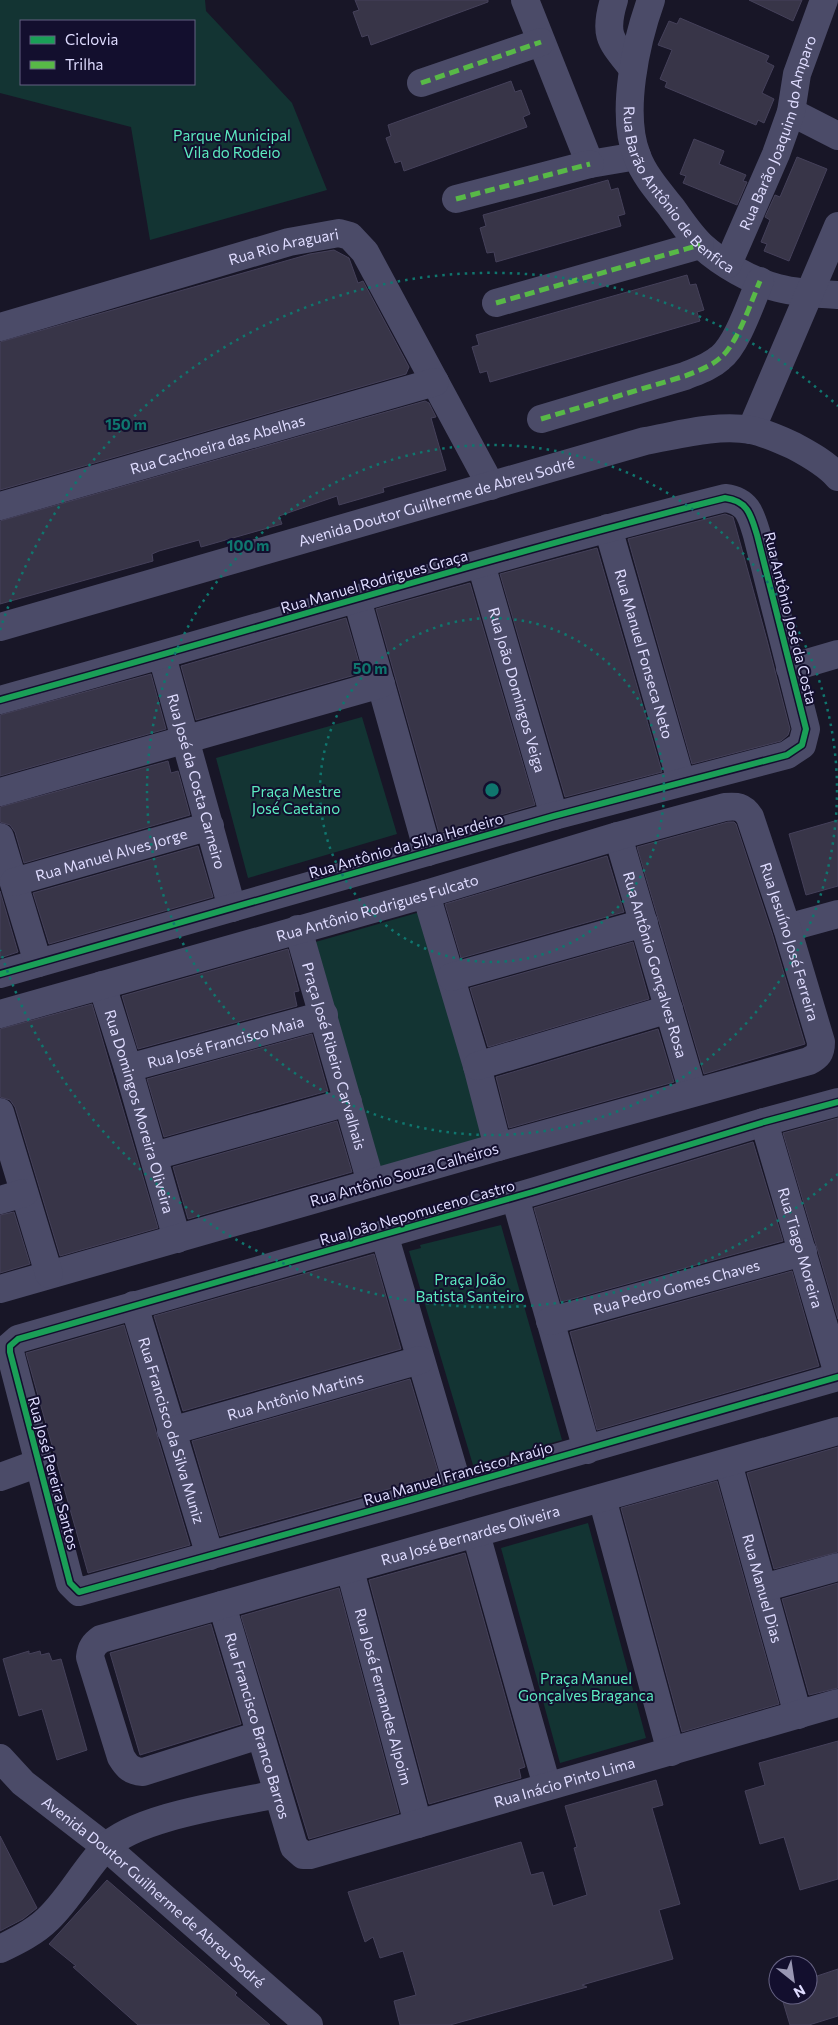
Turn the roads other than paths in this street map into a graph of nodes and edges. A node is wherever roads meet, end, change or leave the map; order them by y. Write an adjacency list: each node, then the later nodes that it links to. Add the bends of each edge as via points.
1 (525, 0): 5 (street)
2 (614, 0): 6 (street, via 608,21 610,32 614,45)
3 (652, 0): 6 (street, Rua Barão Antônio de Benfica, via 642,26)
4 (824, 0): 8 (street, Rua Barão Joaquim do Amparo, via 797,74)
5 (541, 42): 7 (street); 11 (street)
6 (633, 69): 10 (street, Rua Barão Antônio de Benfica, via 632,123)
7 (421, 83)
8 (791, 112): 9 (street); 15 (street, Rua Barão Joaquim do Amparo)
9 (838, 136)
10 (637, 156): 11 (street); 14 (street, Rua Barão Antônio de Benfica)
11 (590, 164): 12 (street)
12 (456, 199)
13 (838, 226): 17 (street)
14 (700, 245): 15 (street, Rua Barão Antônio de Benfica); 19 (street)
15 (728, 264): 16 (street, Rua Barão Antônio de Benfica)
16 (760, 281): 17 (street, Rua Barão Antônio de Benfica, via 778,288); 22 (street, via 732,345 722,358 708,367)
17 (811, 293): 18 (street, Rua Barão Antônio de Benfica); 23 (street)
18 (838, 295)
19 (496, 303)
20 (0, 327): 21 (street, Rua Rio Araguari, via 289,242 339,233 350,236 365,252)
21 (435, 382): 25 (street, Rua Rio Araguari); 26 (street, Rua Cachoeira das Abelhas)
22 (541, 419)
23 (751, 430): 24 (street, Avenida Doutor Guilherme de Abreu Sodré, via 808,453); 25 (street, Avenida Doutor Guilherme de Abreu Sodré, via 713,430 645,441)
24 (838, 477)
25 (490, 486): 31 (street, Avenida Doutor Guilherme de Abreu Sodré)
26 (0, 506)
27 (750, 513): 28 (street, Rua Manuel Rodrigues Graça, via 736,500 725,498); 34 (street, Rua Antônio José da Costa)
28 (608, 528): 29 (street, Rua Manuel Rodrigues Graça); 39 (street, Rua Manuel Fonseca Neto)
29 (481, 564): 30 (street, Rua Manuel Rodrigues Graça); 41 (street, Rua João Domingos Veiga)
30 (357, 599): 33 (street, Rua Manuel Rodrigues Graça); 35 (street)
31 (0, 627)
32 (838, 654): 34 (street)
33 (162, 656): 36 (street, Rua Manuel Rodrigues Graça); 38 (street, Rua José da Costa Carneiro)
34 (790, 668): 37 (street, Rua Antônio José da Costa)
35 (381, 684): 38 (street); 46 (street)
36 (0, 700)
37 (806, 729): 39 (street, Rua Antônio da Silva Herdeiro, via 802,745 787,755)
38 (185, 739): 40 (street); 43 (street, Rua José da Costa Carneiro)
39 (681, 781): 41 (street, Rua Antônio da Silva Herdeiro)
40 (0, 792)
41 (554, 816): 46 (street, Rua Antônio da Silva Herdeiro)
42 (750, 818): 44 (street, Rua Antônio Rodrigues Fulcato, via 746,810 737,806 725,807); 52 (street, Rua Jesuíno José Ferreira)
43 (210, 826): 47 (street, Rua Manuel Alves Jorge); 49 (street, Rua José da Costa Carneiro)
44 (618, 836): 48 (street, Rua Antônio Rodrigues Fulcato); 51 (street, Rua Antônio Gonçalves Rosa)
45 (0, 837): 47 (street)
46 (428, 852): 49 (street, Rua Antônio da Silva Herdeiro)
47 (14, 882): 54 (street)
48 (426, 894): 53 (street, Rua Antônio Rodrigues Fulcato); 56 (street)
49 (232, 908): 54 (street, Rua Antônio da Silva Herdeiro)
50 (838, 914): 52 (street)
51 (644, 923): 56 (street); 58 (street, Rua Antônio Gonçalves Rosa)
52 (787, 928): 61 (street, Rua Jesuíno José Ferreira, via 821,1042 818,1056)
53 (298, 929): 57 (street, Rua Antônio Rodrigues Fulcato); 60 (street, Praça José Ribeiro Carvalhais)
54 (38, 963): 55 (street, Rua Antônio da Silva Herdeiro)
55 (0, 974)
56 (451, 977): 62 (street)
57 (102, 985): 59 (street, Rua Antônio Rodrigues Fulcato); 63 (street, Rua Domingos Moreira Oliveira)
58 (669, 1009): 62 (street); 64 (street, Rua Antônio Gonçalves Rosa)
59 (0, 1014)
60 (324, 1015): 63 (street, Rua José Francisco Maia); 65 (street, Praça José Ribeiro Carvalhais)
61 (809, 1061): 64 (street, Rua Antônio Souza Calheiros)
62 (477, 1066): 69 (street)
63 (128, 1068): 70 (street, Rua Domingos Moreira Oliveira)
64 (693, 1092): 69 (street, Rua Antônio Souza Calheiros)
65 (348, 1102): 70 (street); 71 (street, Praça José Ribeiro Carvalhais)
66 (838, 1102): 68 (street, Rua João Nepomuceno Castro)
67 (0, 1112): 72 (street)
68 (764, 1122): 73 (street, Rua João Nepomuceno Castro); 76 (street, Rua Tiago Moreira)
69 (498, 1147): 71 (street, Rua Antônio Souza Calheiros)
70 (154, 1156): 75 (street, Rua Domingos Moreira Oliveira)
71 (371, 1183): 75 (street, Rua Antônio Souza Calheiros)
72 (12, 1197): 77 (street)
73 (515, 1197): 74 (street, Rua João Nepomuceno Castro); 80 (street)
74 (384, 1234): 79 (street, Rua João Nepomuceno Castro); 82 (street)
75 (177, 1238): 77 (street, Rua Antônio Souza Calheiros)
76 (803, 1252): 80 (street, Rua Pedro Gomes Chaves); 83 (street, Rua Tiago Moreira)
77 (49, 1274): 78 (street, Rua Antônio Souza Calheiros)
78 (0, 1289)
79 (134, 1305): 81 (street, Rua João Nepomuceno Castro, via 18,1339 10,1346); 84 (street, Rua Francisco da Silva Muniz)
80 (550, 1321): 86 (street)
81 (10, 1352): 88 (street, Rua José Pereira Santos)
82 (420, 1360): 84 (street, Rua Antônio Martins); 90 (street)
83 (838, 1376): 86 (street, Rua Manuel Francisco Araújo)
84 (171, 1431): 93 (street, Rua Francisco da Silva Muniz)
85 (838, 1431): 87 (street, Rua José Bernardes Oliveira)
86 (586, 1450): 90 (street, Rua Manuel Francisco Araújo)
87 (728, 1462): 91 (street, Rua José Bernardes Oliveira); 96 (street, Rua Manuel Dias)
88 (39, 1463): 89 (street); 97 (street, Rua José Pereira Santos, via 70,1583 74,1589)
89 (0, 1477)
90 (458, 1486): 93 (street, Rua Manuel Francisco Araújo)
91 (602, 1498): 92 (street, Rua José Bernardes Oliveira); 102 (street)
92 (476, 1534): 95 (street, Rua José Bernardes Oliveira); 104 (street)
93 (210, 1556): 97 (street, Rua Manuel Francisco Araújo)
94 (838, 1567): 96 (street)
95 (350, 1570): 98 (street, Rua José Bernardes Oliveira); 106 (street, Rua José Fernandes Alpoim)
96 (763, 1588): 100 (street, Rua Manuel Dias)
97 (84, 1592)
98 (222, 1605): 101 (street, Rua Francisco Branco Barros); 101 (street, Rua José Bernardes Oliveira, via 101,1640 91,1649 90,1657 121,1758 134,1771 142,1772)
99 (838, 1703): 100 (street, Rua Inácio Pinto Lima)
100 (798, 1715): 102 (street, Rua Inácio Pinto Lima)
101 (259, 1735): 105 (street, Rua Francisco Branco Barros)
102 (671, 1752): 104 (street, Rua Inácio Pinto Lima)
103 (1, 1760): 108 (street, Avenida Doutor Guilherme de Abreu Sodré, via 23,1783)
104 (547, 1786): 106 (street, Rua Inácio Pinto Lima)
105 (277, 1794): 107 (street, Rua Francisco Branco Barros); 108 (street, via 150,1823)
106 (418, 1824): 107 (street, Rua Inácio Pinto Lima, via 310,1855 303,1855)
107 (294, 1847)
108 (106, 1848): 109 (street, via 48,1920); 110 (street, Avenida Doutor Guilherme de Abreu Sodré)
109 (0, 1950)
110 (309, 2025)

